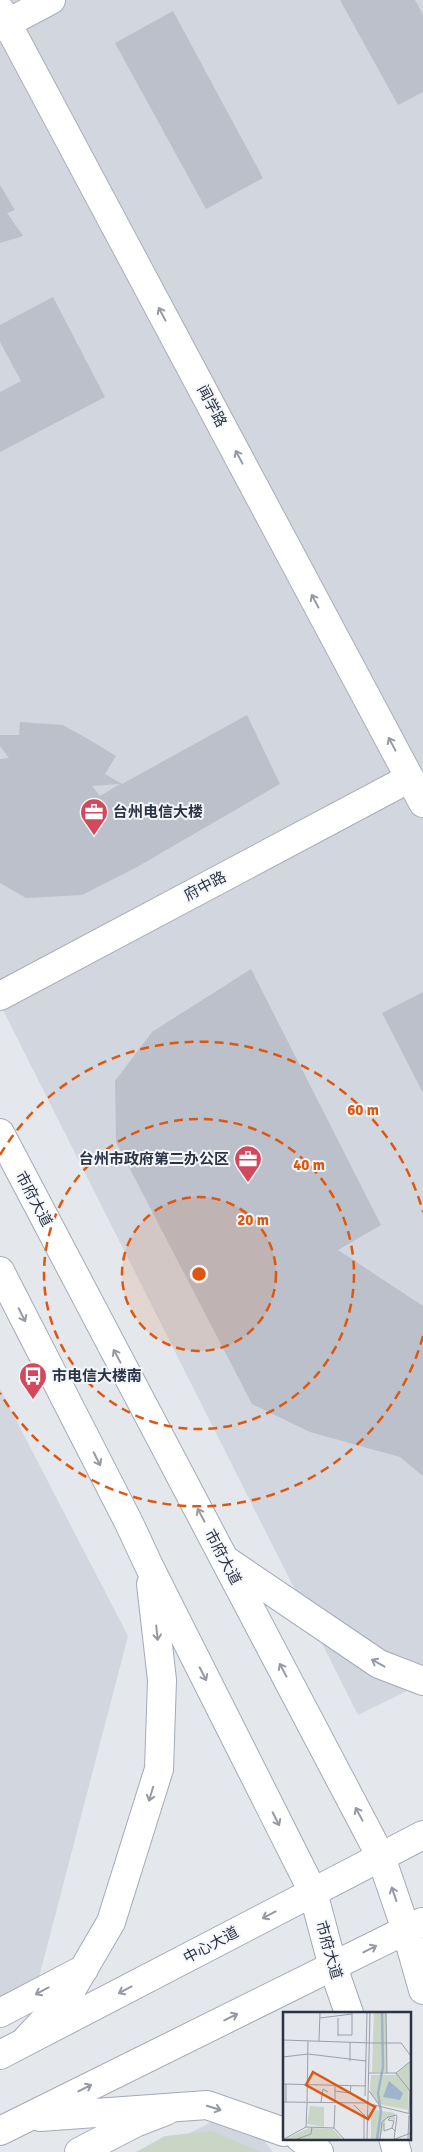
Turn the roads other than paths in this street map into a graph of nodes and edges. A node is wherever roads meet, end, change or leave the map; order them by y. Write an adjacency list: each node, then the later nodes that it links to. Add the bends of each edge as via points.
1 (51, 0): 2 (main road)
2 (2, 20): 3 (main road, 闻学路, one-way to 2)
3 (410, 778): 4 (main road, 闻学路); 5 (main road, 府中路)
4 (423, 802)
5 (0, 996)
6 (0, 1133): 8 (main road, 市府大道, one-way to 6)
7 (0, 1271): 9 (main road, 市府大道, one-way to 9)
8 (224, 1558): 10 (main road, one-way to 8, via 380,1664); 12 (main road, 市府大道, one-way to 8)
9 (150, 1568): 13 (main road, 市府大道, one-way to 13); 16 (main road, one-way to 16, via 162,1680 159,1769 111,1922)
10 (423, 1681)
11 (423, 1836): 12 (main road, 中心大道)
12 (381, 1857): 13 (main road, 中心大道); 14 (main road, 市府大道, one-way to 12)
13 (313, 1892): 15 (main road, 市府大道); 20 (main road, 中心大道, one-way to 20)
14 (415, 1926): 15 (main road, one-way to 14); 17 (main road, 市府大道)
15 (333, 1967): 18 (main road, 市府大道); 22 (main road, one-way to 15)
16 (84, 1969): 19 (main road, one-way to 19); 20 (main road, via 69,1994)
17 (423, 1990)
18 (349, 2012)
19 (0, 2013)
20 (12, 2049)
21 (177, 2107): 22 (main road); 24 (main road, one-way to 24, via 207,2105); 27 (main road, via 135,2123)
22 (26, 2118): 23 (main road)
23 (0, 2131)
24 (283, 2132)
25 (303, 2140): 28 (main road)
26 (393, 2140): 29 (main road)
27 (79, 2152)
28 (319, 2152)
29 (397, 2152)

